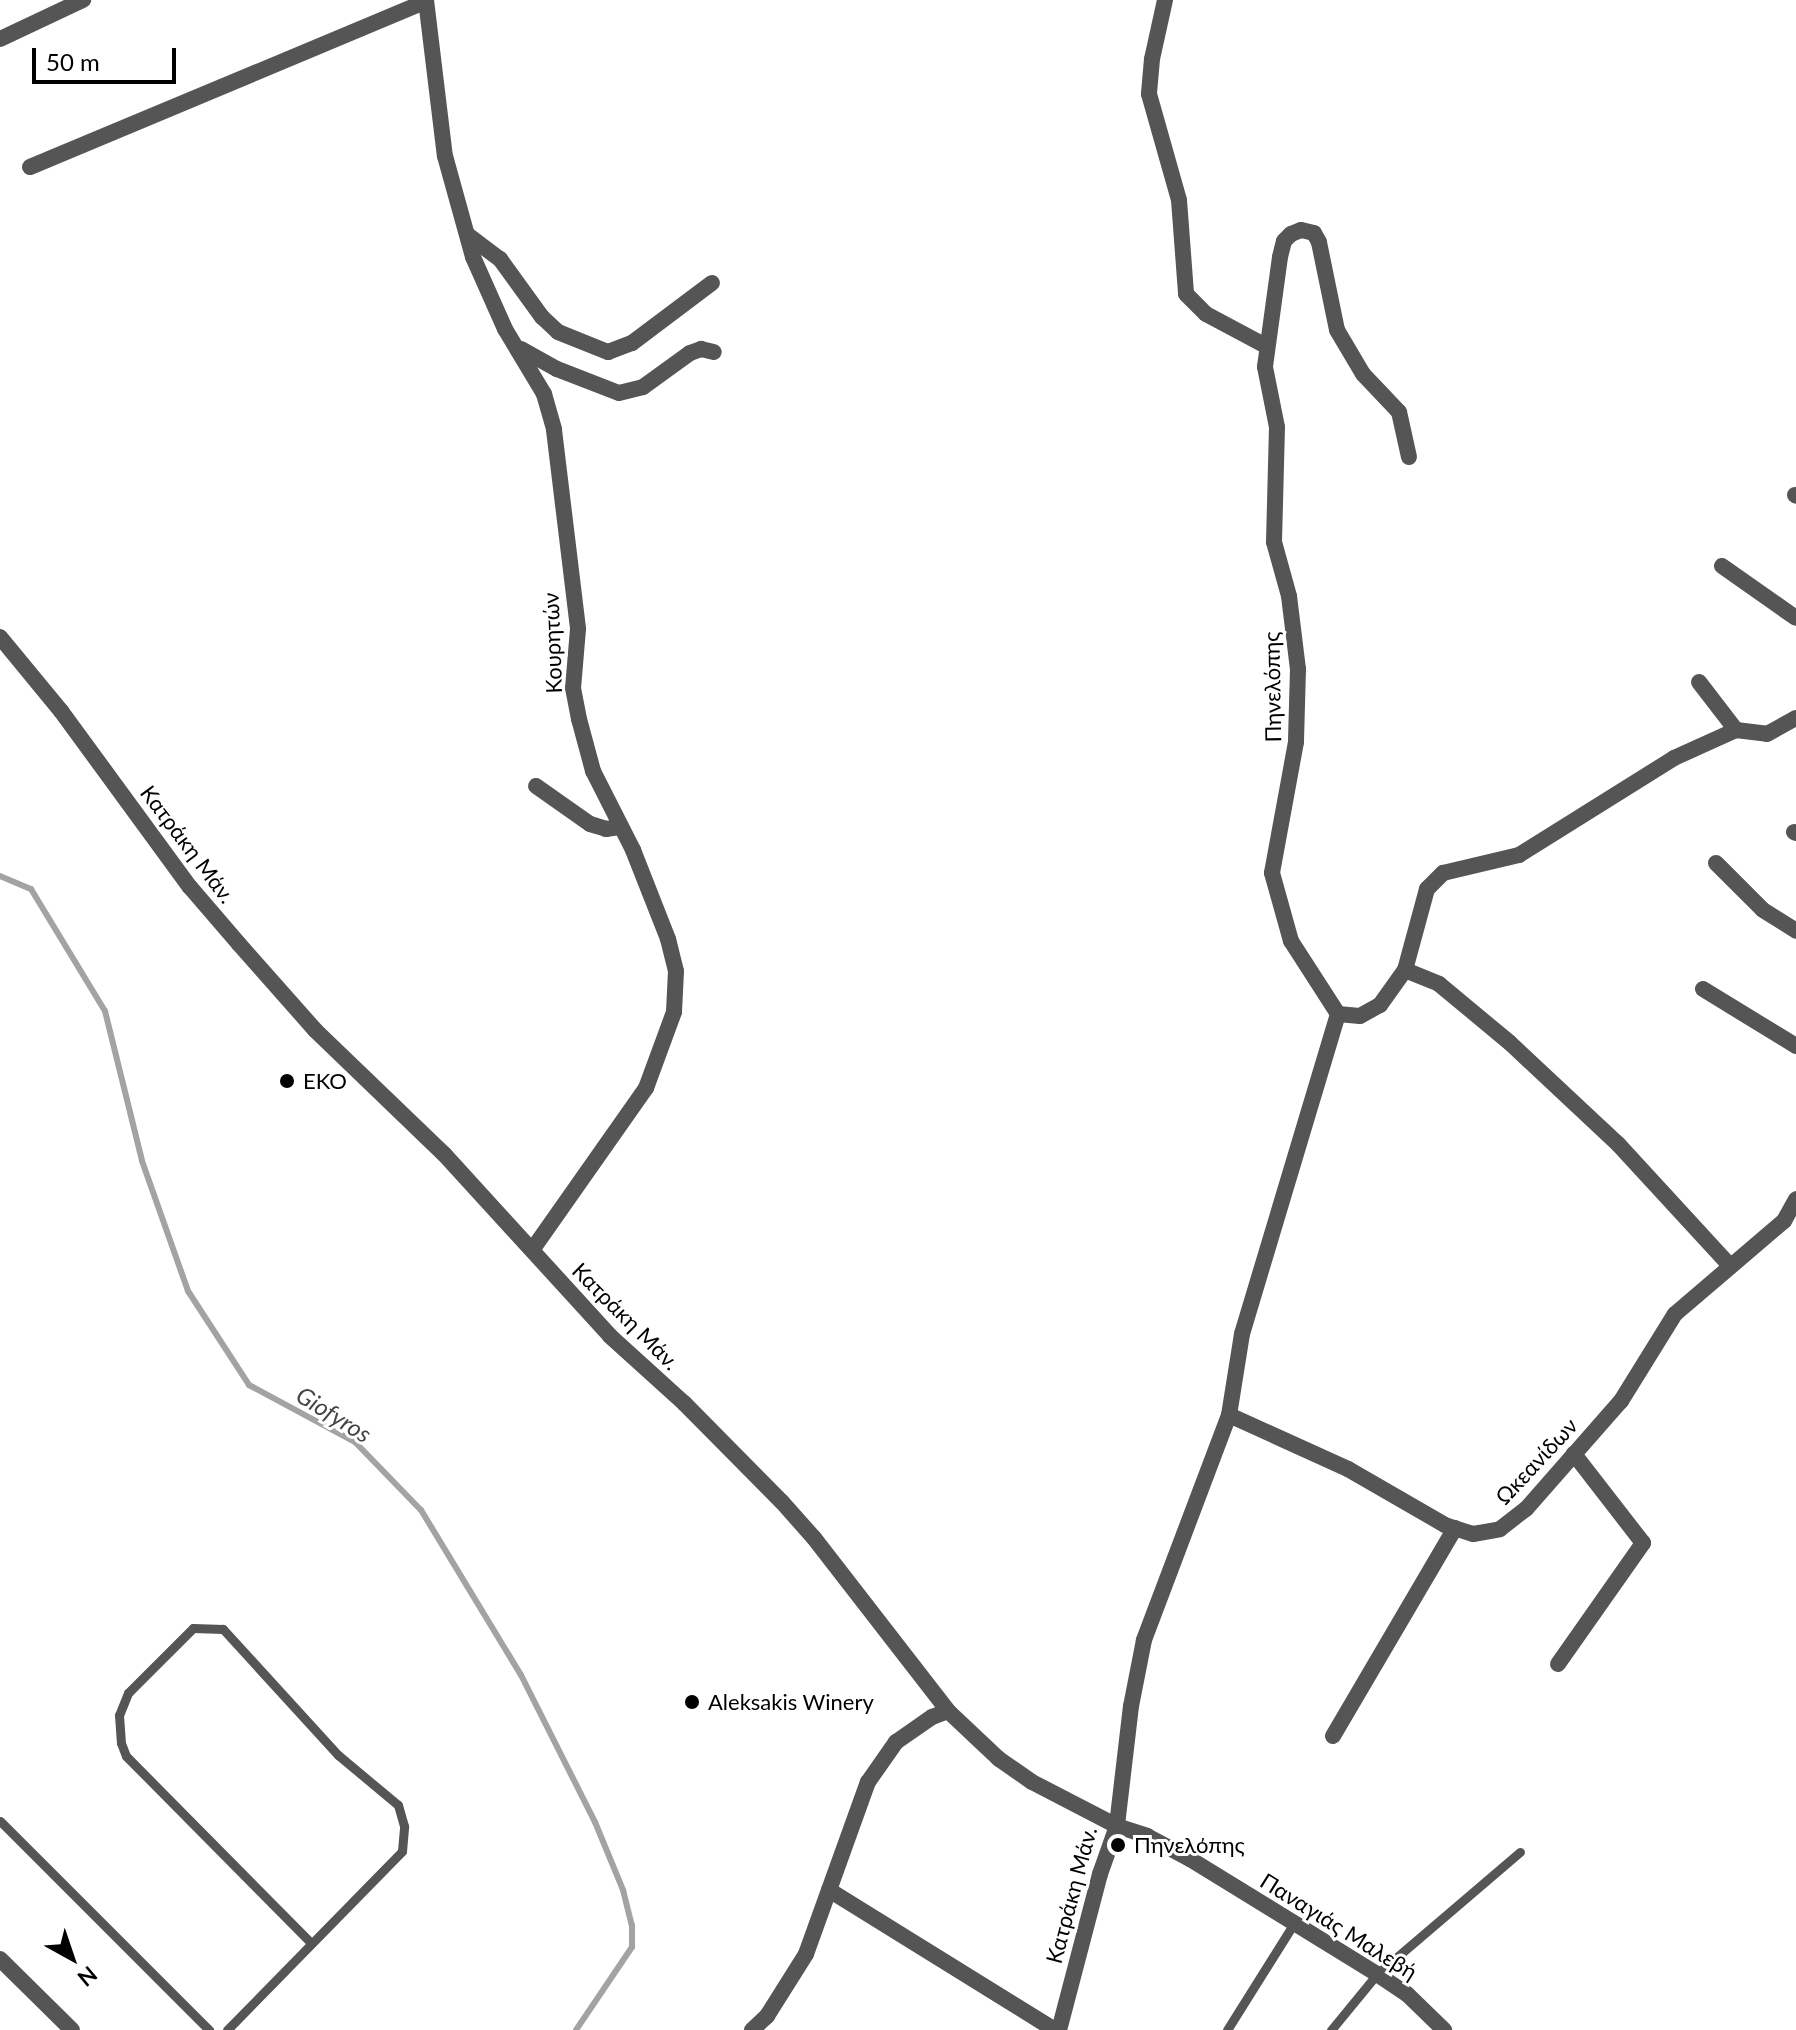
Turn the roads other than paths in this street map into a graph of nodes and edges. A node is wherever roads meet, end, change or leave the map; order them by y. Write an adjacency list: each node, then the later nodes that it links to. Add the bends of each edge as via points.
1 (83, 0): 4 (street)
2 (426, 0): 5 (street); 6 (street, Κουρητών, via 445,156)
3 (1165, 0): 9 (street, via 1149,94 1179,200 1186,294 1206,314)
4 (0, 39)
5 (30, 167)
6 (469, 236): 7 (street, via 500,259 558,332 608,352 632,343); 8 (street, Κουρητών, via 473,257)
7 (712, 283)
8 (513, 344): 10 (street, via 557,369 619,393 643,387 690,353); 19 (street, Κουρητών, via 544,394 554,430 578,629 574,696 593,771)
9 (1266, 346): 11 (street, Πηνελόπης, via 1284,241 1301,230 1314,233 1337,330 1363,374 1399,412); 24 (street, Πηνελόπης, via 1267,391 1277,427 1274,542 1291,607 1298,669 1296,742 1272,873 1291,941)
10 (714, 352)
11 (1409, 457)
12 (1722, 566): 13 (street)
13 (1796, 618)
14 (0, 637): 27 (street, Κατράκη Μάν., via 239,944 315,1030)
15 (1699, 682): 17 (street)
16 (1796, 718): 17 (street, via 1767,734)
17 (1736, 730): 22 (street, via 1674,758 1519,855 1443,873 1427,889)
18 (536, 786): 19 (street, via 590,824)
19 (621, 827): 27 (street, Κουρητών, via 672,950 677,980 674,1012 646,1088)
20 (1716, 863): 21 (street, via 1763,910)
21 (1796, 931)
22 (1405, 970): 24 (street, via 1380,1005 1360,1016); 28 (street, via 1439,984 1510,1043 1618,1144)
23 (1703, 989): 25 (street)
24 (1338, 1014): 29 (street, via 1242,1334)
25 (1796, 1046)
26 (1796, 1199): 28 (street, Ωκεανίδων, via 1784,1221)
27 (533, 1249): 33 (street, Κατράκη Μάν., via 610,1336 782,1502)
28 (1730, 1266): 30 (street, Ωκεανίδων, via 1675,1314 1638,1378)
29 (1229, 1415): 31 (street, Ωκεανίδων, via 1334,1463); 36 (street, via 1144,1640)
30 (1574, 1454): 31 (street, Ωκεανίδων, via 1526,1509 1500,1529 1473,1534); 32 (street, via 1643,1543)
31 (1455, 1528): 34 (street)
32 (1558, 1664)
33 (948, 1711): 36 (street, Κατράκη Μάν., via 1032,1782); 38 (street, via 896,1742 868,1782)
34 (1333, 1736)
35 (0, 1821): 44 (lane)
36 (1117, 1826): 39 (street, Παναγιάς Μαλεβή, via 1160,1842); 47 (street, Κατράκη Μάν.)
37 (1520, 1852): 42 (lane)
38 (829, 1890): 46 (street, via 806,1954 767,2016); 47 (street)
39 (1294, 1923): 42 (street, Παναγιάς Μαλεβή); 48 (lane)
40 (311, 1943): 40 (lane, via 402,1851 402,1814 338,1755 223,1629 193,1628 128,1693 119,1715 121,1743 126,1756); 45 (lane)
41 (0, 1959): 43 (street)
42 (1377, 1974): 49 (lane); 50 (street, Παναγιάς Μαλεβή)
43 (72, 2030)
44 (209, 2030)
45 (227, 2030)
46 (752, 2030)
47 (1057, 2030)
48 (1227, 2030)
49 (1331, 2030)
50 (1444, 2030)

